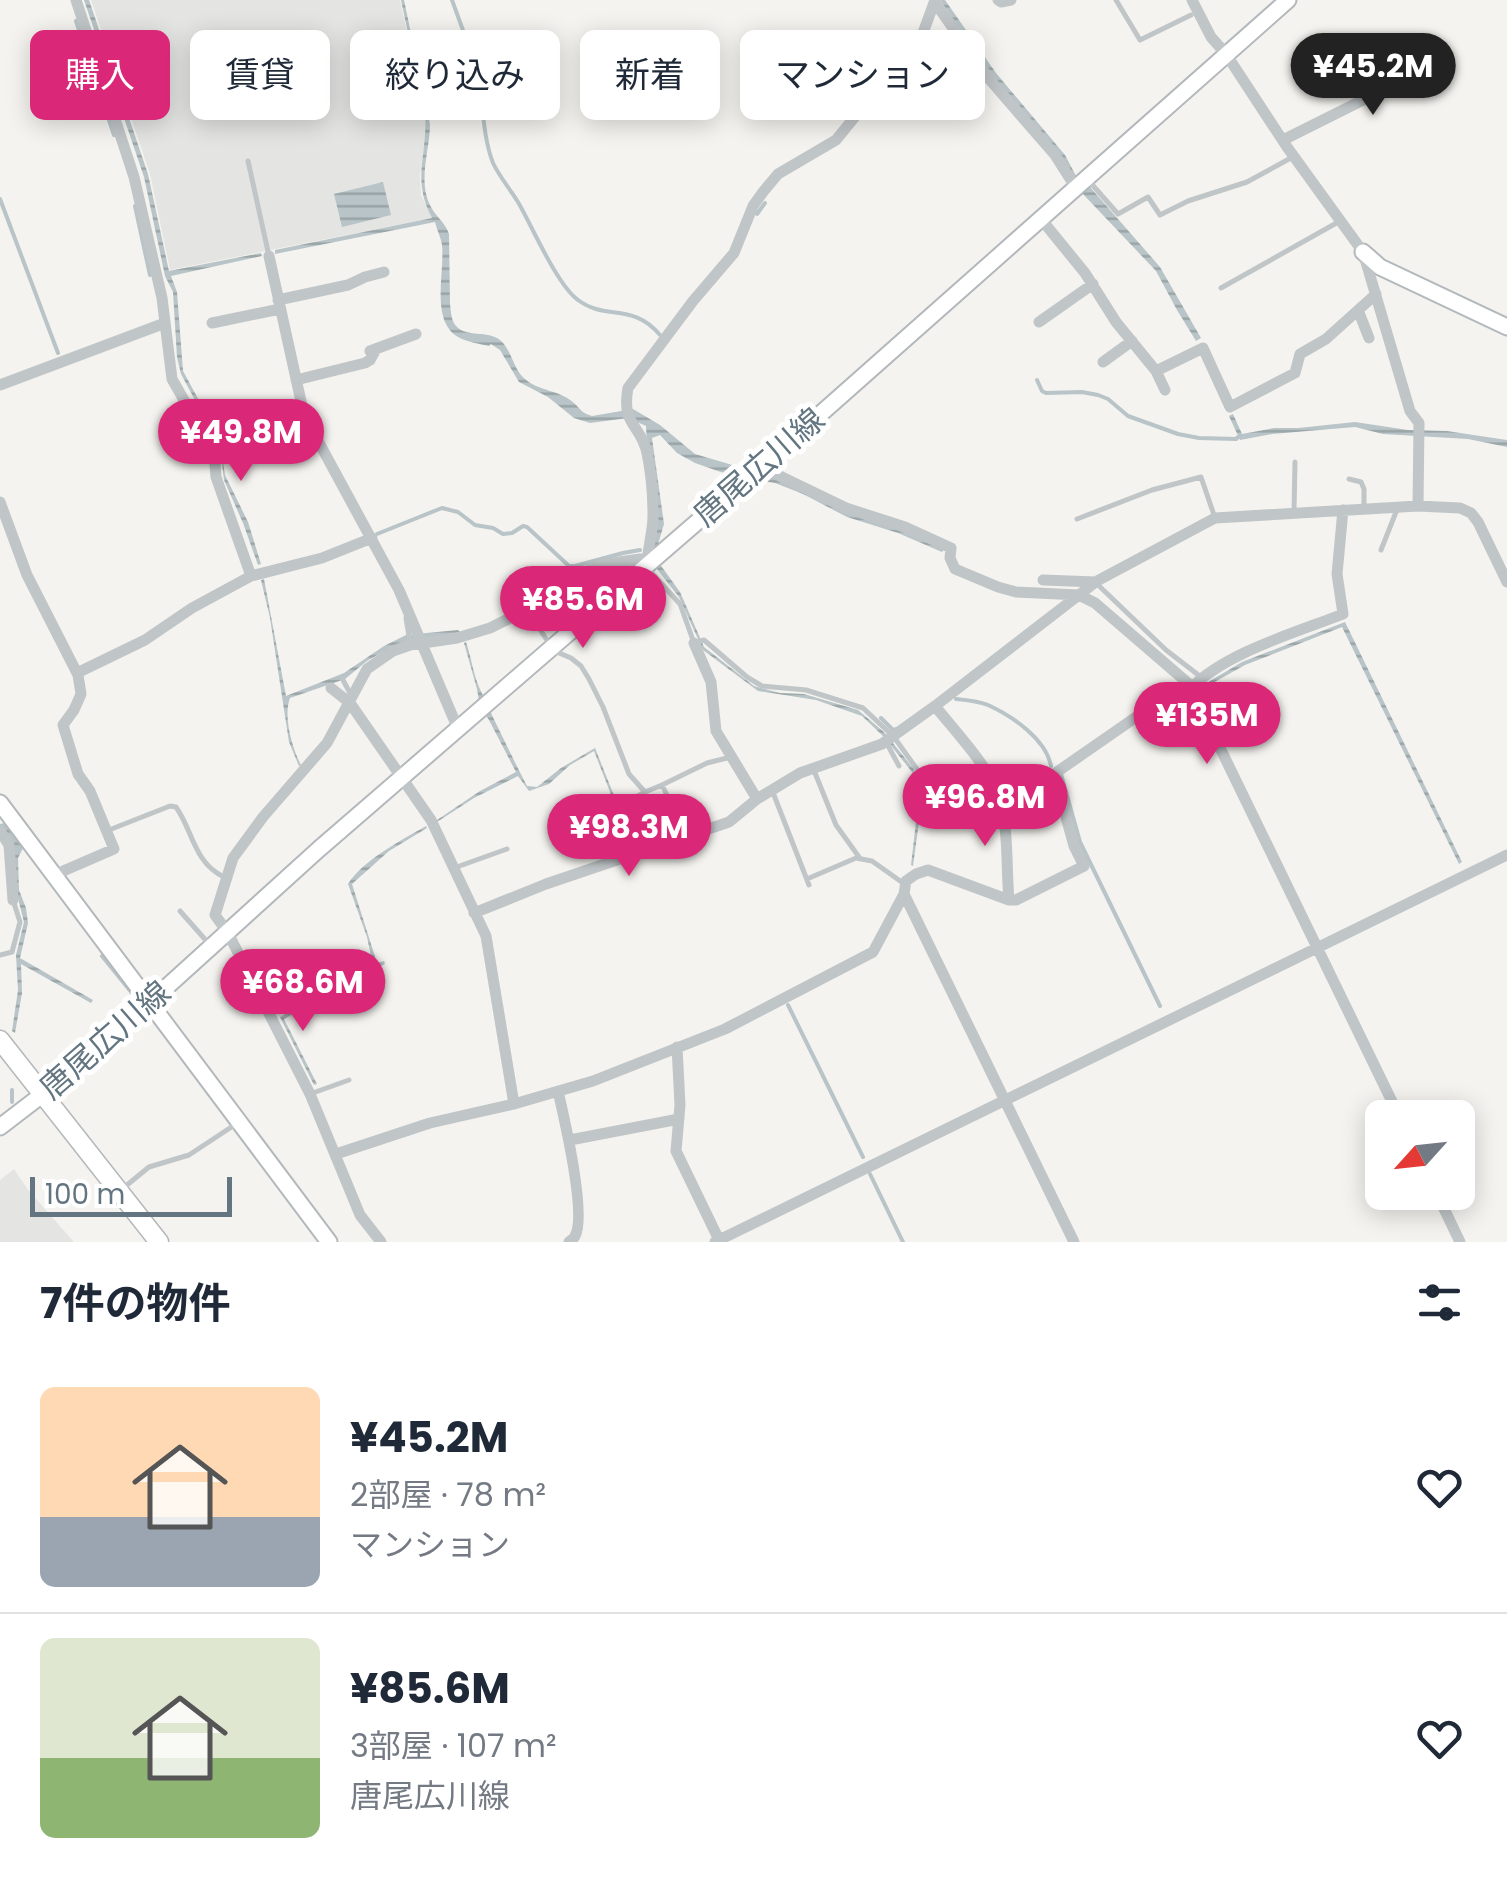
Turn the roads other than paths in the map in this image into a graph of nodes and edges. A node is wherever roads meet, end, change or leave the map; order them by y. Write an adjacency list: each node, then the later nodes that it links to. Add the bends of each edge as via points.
1 (76, 0): 26 (street, via 134,177)
2 (998, 0): 3 (street)
3 (1011, 0)
4 (1116, 0): 8 (lane, via 1140,40)
5 (1192, 0): 9 (street)
6 (1288, 0): 9 (main road, 唐尾広川線)
7 (936, 2): 14 (street, via 990,80); 52 (street, via 924,34 836,140 778,174 763,192 734,253 628,388 628,414 647,450 654,519 646,549)
8 (1191, 16)
9 (1226, 54): 11 (street); 14 (main road, 唐尾広川線)
10 (1445, 59): 11 (street)
11 (1283, 140): 16 (street)
12 (1289, 160): 14 (lane, via 1160,215 1148,197 1118,214)
13 (248, 161): 18 (lane)
14 (1081, 184): 15 (main road, 唐尾広川線)
15 (1041, 219): 20 (street); 40 (main road, 唐尾広川線)
16 (1340, 220): 17 (street); 21 (lane)
17 (1364, 252): 22 (street); 28 (main road, via 1380,267)
18 (269, 256): 23 (street)
19 (384, 272): 23 (street)
20 (1092, 284): 25 (street); 31 (street)
21 (1222, 288)
22 (1376, 294): 24 (street); 43 (street, via 1419,423)
23 (279, 305): 27 (street); 34 (street)
24 (1358, 310): 30 (street); 33 (street, via 1300,354 1295,373 1230,407 1203,348)
25 (1039, 322)
26 (165, 323): 35 (street); 53 (street, via 172,380 214,453 216,478)
27 (212, 323)
28 (1507, 327)
29 (416, 334): 34 (street, via 373,350 366,363)
30 (1369, 338)
31 (1132, 341): 32 (street); 33 (street)
32 (1103, 362)
33 (1156, 371): 36 (street)
34 (296, 380): 37 (street)
35 (0, 386)
36 (1165, 390)
37 (304, 415): 38 (street); 50 (street)
38 (259, 428)
39 (1295, 462): 47 (lane)
40 (754, 472): 52 (main road, 唐尾広川線); 57 (street, via 952,548 956,568 998,587)
41 (1350, 479): 45 (lane, via 1361,482)
42 (0, 502): 62 (street, via 27,575)
43 (1418, 506): 44 (street); 56 (street, via 1471,513)
44 (1398, 507): 45 (street); 51 (lane)
45 (1364, 509): 46 (street)
46 (1343, 510): 47 (street); 63 (street, via 1337,574 1343,614 1235,656)
47 (1294, 512): 48 (street)
48 (1215, 518): 49 (lane, via 1202,477); 55 (street)
49 (1077, 520)
50 (372, 538): 53 (street); 59 (street)
51 (1380, 550)
52 (650, 561): 58 (street, via 605,564 574,576); 60 (lane, via 680,604); 61 (main road, 唐尾広川線)
53 (251, 576): 62 (street)
54 (1044, 580): 55 (street)
55 (1096, 582): 57 (street); 63 (lane)
56 (1507, 582)
57 (1078, 596): 63 (street); 66 (street)
58 (527, 609): 59 (street, via 457,638); 61 (lane)
59 (415, 639): 65 (street, via 367,669); 67 (street)
60 (694, 643): 68 (lane, via 704,640 762,686 806,690 863,708); 69 (street, via 711,682 716,732)
61 (551, 648): 67 (main road, 唐尾広川線); 77 (lane, via 581,666 629,774)
62 (77, 673): 81 (street, via 81,694 62,725)
63 (1194, 683): 72 (street); 97 (street)
64 (337, 684): 65 (street)
65 (351, 700): 73 (street); 89 (street, via 327,743 233,858)
66 (935, 706): 68 (street); 74 (street)
67 (458, 729): 73 (main road, 唐尾広川線)
68 (890, 739): 70 (lane); 71 (street); 74 (lane, via 924,780)
69 (731, 757): 75 (lane); 78 (street)
70 (899, 766)
71 (813, 768): 76 (street); 86 (lane, via 836,825)
72 (1054, 774): 74 (lane); 92 (street, via 1084,866)
73 (403, 778): 87 (street); 95 (main road, 唐尾広川線)
74 (992, 780): 92 (street, via 1004,823)
75 (662, 785): 77 (lane); 83 (lane)
76 (772, 789): 78 (street); 86 (lane, via 808,882)
77 (645, 792): 80 (lane)
78 (757, 798): 83 (street, via 730,822)
79 (0, 803): 88 (main road)
80 (614, 809)
81 (106, 832): 88 (street, via 114,849); 89 (lane, via 176,807 204,862)
82 (2, 836): 91 (street, via 10,845)
83 (688, 836): 94 (street)
84 (507, 849): 87 (lane)
85 (1507, 855): 97 (street)
86 (860, 858): 90 (lane, via 872,860)
87 (454, 868): 94 (street)
88 (54, 875): 99 (main road)
89 (226, 878): 95 (street, via 215,915)
90 (904, 890): 92 (street, via 906,881 928,870); 101 (street, via 873,952); 106 (street)
91 (14, 900): 98 (lane, via 20,922 12,952)
92 (1010, 900)
93 (180, 912): 96 (lane)
94 (474, 913): 108 (street, via 486,936)
95 (228, 934): 96 (main road, 唐尾広川線); 105 (street)
96 (212, 947): 99 (main road, 唐尾広川線)
97 (1318, 947): 106 (street); 107 (street)
98 (0, 955)
99 (149, 1003): 104 (main road, 唐尾広川線); 110 (main road)
100 (0, 1040): 104 (main road)
101 (677, 1047): 103 (street); 109 (street)
102 (349, 1080): 105 (lane)
103 (558, 1092): 108 (street); 112 (street)
104 (42, 1094): 111 (main road, 唐尾広川線); 117 (main road)
105 (310, 1094): 113 (street)
106 (1005, 1100): 116 (street); 121 (street)
107 (1391, 1100)
108 (514, 1104): 113 (street)
109 (678, 1119): 112 (street); 116 (street, via 676,1151)
110 (238, 1122): 114 (lane, via 189,1156 148,1167); 118 (main road)
111 (0, 1127)
112 (570, 1140): 120 (street, via 579,1218)
113 (336, 1154): 119 (street, via 360,1215)
114 (127, 1185)
115 (1445, 1210): 122 (street)
116 (718, 1241)
117 (159, 1242)
118 (329, 1242)
119 (380, 1242)
120 (569, 1242)
121 (1074, 1242)
122 (1460, 1242)

